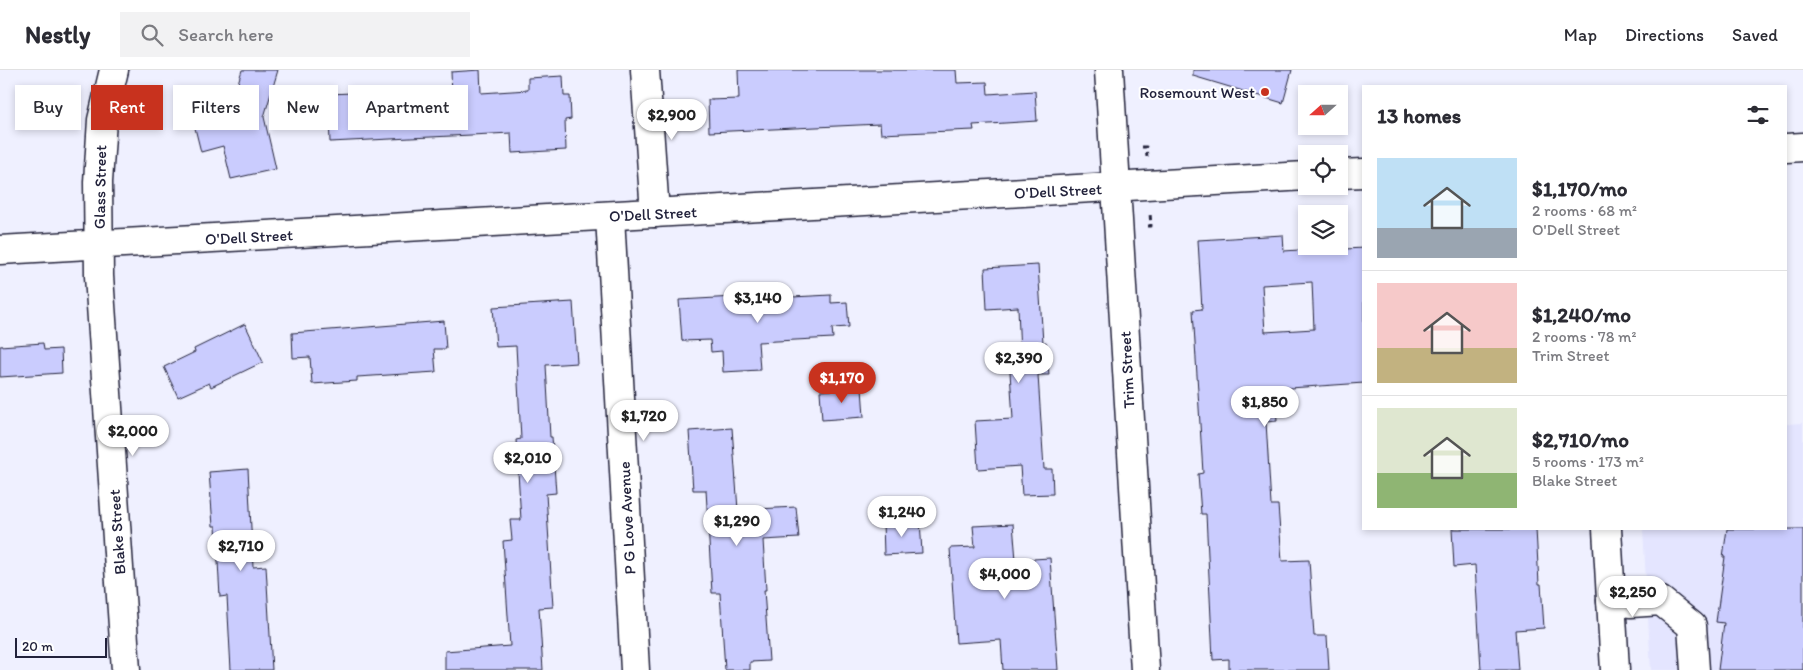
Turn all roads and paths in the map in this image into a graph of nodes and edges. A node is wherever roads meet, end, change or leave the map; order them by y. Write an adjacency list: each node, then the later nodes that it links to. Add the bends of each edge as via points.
1 (114, 70): 12 (street, Glass Street, via 102,120 98,182)
2 (645, 70): 10 (street)
3 (1109, 70): 9 (street, Trim Street)
4 (1803, 147): 5 (street)
5 (1787, 148)
6 (1362, 173): 7 (street)
7 (1348, 174)
8 (1298, 177): 9 (street, O'Dell Street)
9 (1116, 188): 10 (street, O'Dell Street); 18 (street, Trim Street)
10 (655, 213): 11 (street, O'Dell Street)
11 (610, 216): 12 (street, O'Dell Street); 17 (street, P G Love Avenue)
12 (99, 245): 13 (street, O'Dell Street); 16 (street, Blake Street)
13 (0, 250)
14 (1607, 530): 15 (street)
15 (1611, 601): 19 (street); 20 (street, via 1661,601 1692,626)
16 (126, 670)
17 (635, 670)
18 (1145, 670)
19 (1615, 670)
20 (1695, 670)

